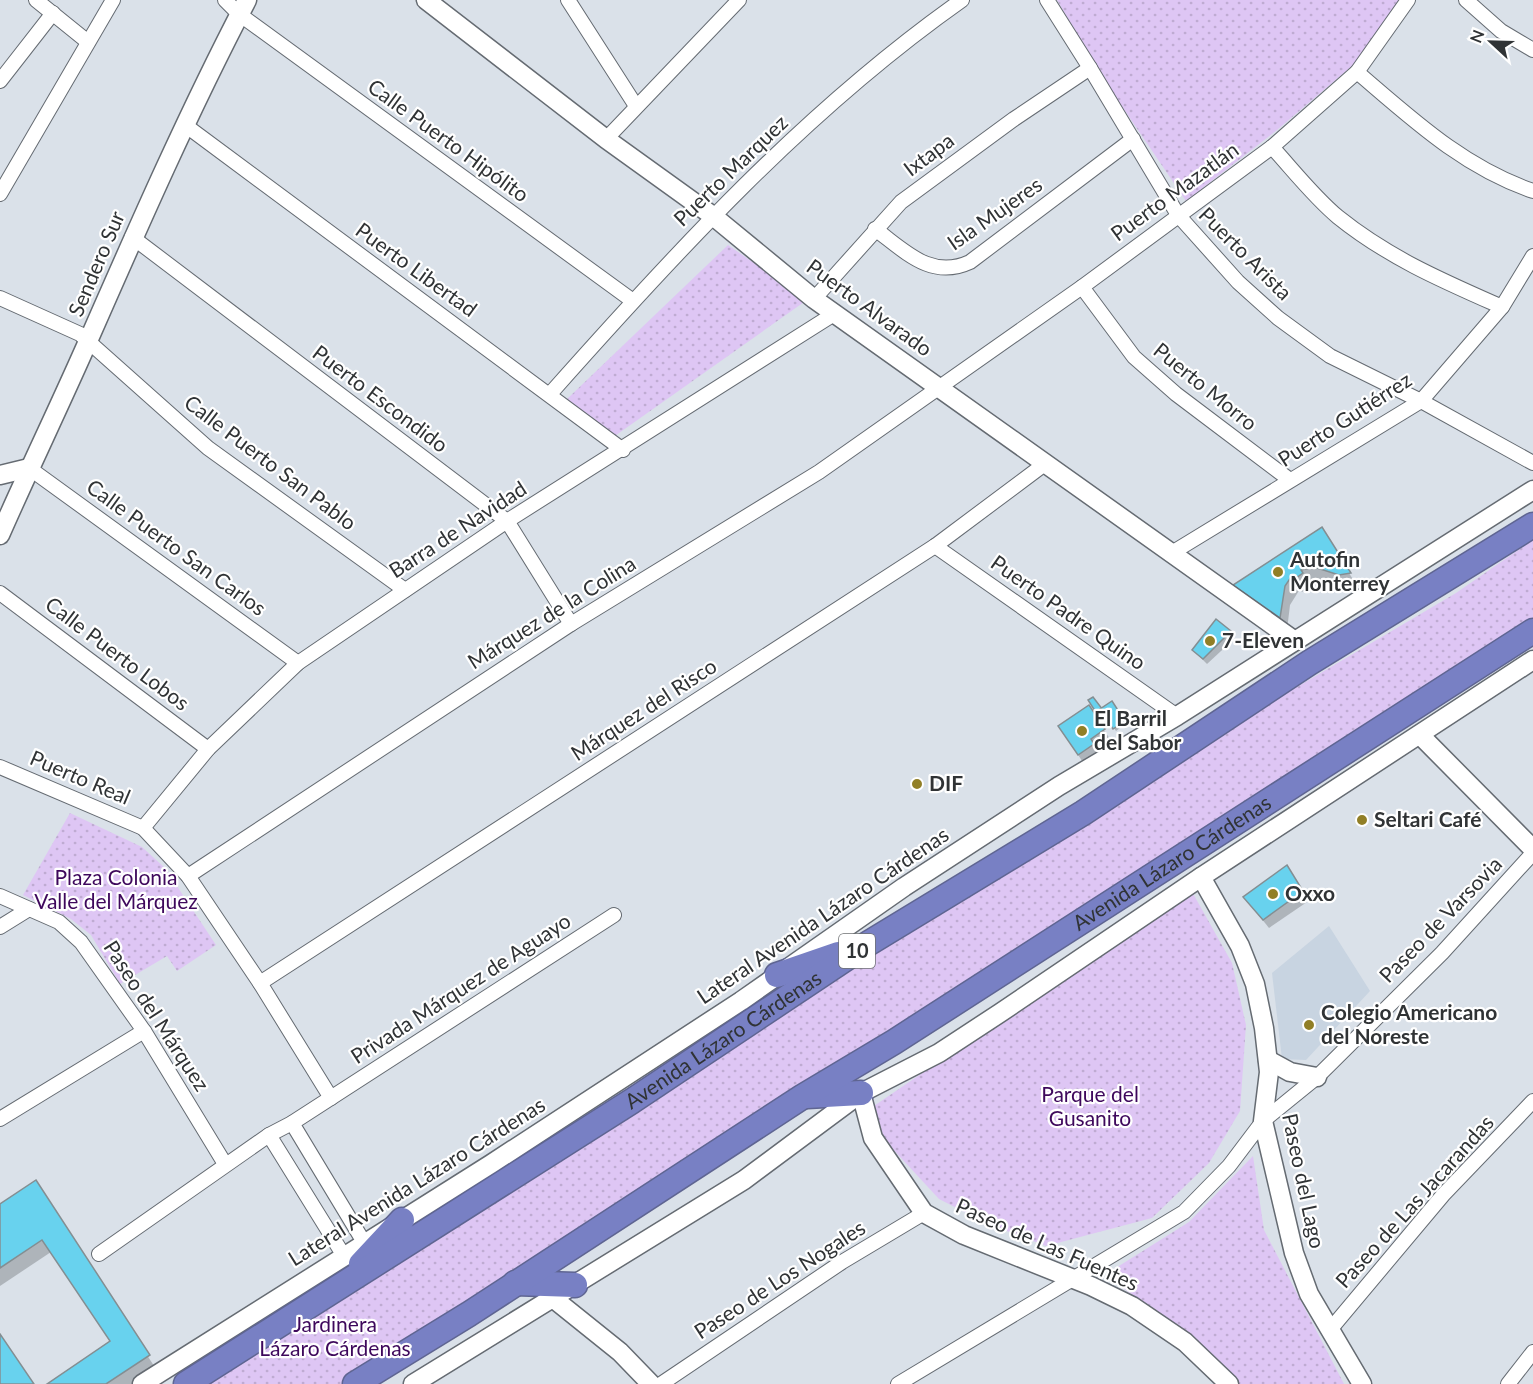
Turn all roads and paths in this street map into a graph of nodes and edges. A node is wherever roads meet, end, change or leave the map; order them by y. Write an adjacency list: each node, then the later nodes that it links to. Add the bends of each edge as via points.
1 (36, 0): 12 (street)
2 (113, 0): 13 (street)
3 (225, 0): 11 (street, Calle Puerto Hipólito)
4 (426, 0): 20 (street, Puerto Alvarado)
5 (568, 0): 18 (street)
6 (962, 0): 26 (street, Puerto Marquez, via 849,87)
7 (1047, 0): 15 (street, Puerto Arista)
8 (1408, 0): 16 (street, Puerto Mazatlán)
9 (1466, 0): 14 (street, via 1502,31)
10 (731, 3): 18 (street)
11 (243, 7): 19 (street, Sendero Sur); 33 (street, Calle Puerto Hipólito)
12 (53, 13): 13 (street); 17 (street)
13 (88, 42): 24 (street)
14 (1533, 50)
15 (1090, 68): 21 (street, Puerto Arista); 27 (street, Ixtapa, via 901,202)
16 (1357, 72): 22 (street, Puerto Mazatlán); 23 (street, via 1438,141 1477,167)
17 (0, 81)
18 (636, 106): 20 (street)
19 (184, 125): 28 (street, Sendero Sur); 38 (street, Puerto Libertad)
20 (606, 139): 26 (street, Puerto Alvarado)
21 (1133, 139): 25 (street, Puerto Arista); 27 (street, Isla Mujeres, via 970,262 956,268 923,262)
22 (1272, 147): 25 (street, Puerto Mazatlán); 34 (street, via 1337,216 1374,242 1415,269)
23 (1533, 192)
24 (0, 194)
25 (1178, 215): 30 (street, Puerto Mazatlán); 39 (street, Puerto Arista, via 1238,282 1278,318 1330,356)
26 (713, 216): 32 (street, Puerto Alvarado); 33 (street, Puerto Marquez)
27 (875, 229): 32 (street, Ixtapa)
28 (132, 237): 36 (street, Sendero Sur); 47 (street, Puerto Escondido)
29 (1533, 256): 34 (street, Puerto Gutiérrez)
30 (1082, 287): 37 (street, Puerto Mazatlán); 45 (street, Puerto Morro, via 1134,357 1176,394)
31 (0, 298): 36 (street, Calle Puerto San Pablo, via 68,326)
32 (814, 300): 35 (street, Puerto Alvarado)
33 (633, 301): 38 (street, Puerto Marquez)
34 (1502, 307): 39 (street, Puerto Gutiérrez)
35 (834, 314): 37 (street, Puerto Alvarado); 40 (street, Barra de Navidad)
36 (88, 341): 43 (street, Sendero Sur); 52 (street, Calle Puerto San Pablo, via 208,448)
37 (939, 386): 41 (street, Puerto Alvarado); 54 (street, Márquez de la Colina, via 819,472)
38 (550, 394): 40 (street, Puerto Libertad)
39 (1421, 401): 42 (street, Puerto Arista); 45 (street, Puerto Gutiérrez)
40 (622, 450): 47 (street, Barra de Navidad)
41 (1046, 463): 50 (street, Márquez del Risco); 51 (street, Puerto Alvarado)
42 (1533, 463)
43 (29, 468): 44 (street); 49 (street, Sendero Sur); 58 (street, Calle Puerto San Carlos)
44 (0, 475)
45 (1290, 480): 51 (street, Puerto Gutiérrez)
46 (1533, 490): 56 (street, Lateral Avenida Lázaro Cárdenas)
47 (507, 521): 52 (street, Barra de Navidad); 54 (street, Puerto Escondido)
48 (1533, 525): 72 (highway, Avenida Lázaro Cárdenas / 10, via 1309,663 1083,813)
49 (0, 535)
50 (935, 546): 59 (street, Puerto Padre Quino); 74 (street, Márquez del Risco)
51 (1170, 554): 56 (street, Puerto Alvarado)
52 (405, 590): 58 (street, Barra de Navidad)
53 (0, 592): 61 (street, Calle Puerto Lobos)
54 (571, 624): 66 (street, Márquez de la Colina)
55 (1533, 631): 79 (highway, Avenida Lázaro Cárdenas, via 954,1004)
56 (1295, 641): 59 (street, Lateral Avenida Lázaro Cárdenas)
57 (1533, 660): 60 (street)
58 (298, 663): 61 (street, Barra de Navidad)
59 (1177, 716): 73 (street, Lateral Avenida Lázaro Cárdenas, via 1049,792)
60 (1420, 736): 64 (street); 67 (street)
61 (208, 749): 63 (street, Barra de Navidad)
62 (0, 767): 63 (street, Puerto Real)
63 (143, 828): 66 (street)
64 (1533, 849)
65 (1533, 853): 77 (street, Paseo de Varsovia, via 1442,953)
66 (188, 876): 74 (street)
67 (1201, 877): 76 (street, Paseo del Lago, via 1240,946 1255,984); 78 (street, via 948,1047)
68 (0, 896): 69 (street, Paseo del Márquez)
69 (29, 909): 71 (street); 75 (street, Paseo del Márquez, via 59,922 81,942)
70 (614, 915): 80 (street, Privada Márquez de Aguayo)
71 (0, 927)
72 (869, 943): 73 (highway); 96 (highway, Avenida Lázaro Cárdenas / 10, via 722,1043)
73 (777, 975): 88 (street, Lateral Avenida Lázaro Cárdenas)
74 (260, 983): 80 (street)
75 (144, 1031): 82 (street); 86 (street, Paseo del Márquez)
76 (1268, 1060): 77 (street, via 1290,1072); 83 (street, Paseo del Lago)
77 (1317, 1077): 83 (street, Paseo de Varsovia)
78 (861, 1093): 79 (highway); 87 (street, Paseo de Las Fuentes, via 873,1138); 94 (street, via 744,1179)
79 (802, 1097): 93 (highway, Avenida Lázaro Cárdenas)
80 (331, 1098): 84 (street, Privada Márquez de Aguayo)
81 (1533, 1101): 97 (street, Paseo de Las Jacarandas, via 1443,1195)
82 (0, 1119)
83 (1263, 1121): 92 (street, Paseo de Varsovia, via 1229,1166 1184,1212); 97 (street, Paseo del Lago, via 1294,1253 1309,1294)
84 (292, 1123): 85 (street, Privada Márquez de Aguayo); 89 (street)
85 (269, 1135): 86 (street, Privada Márquez de Aguayo); 91 (street)
86 (225, 1164): 90 (street)
87 (924, 1213): 92 (street, Paseo de Las Fuentes, via 964,1235); 104 (street, Paseo de Los Nogales, via 842,1262)
88 (402, 1220): 89 (street, Lateral Avenida Lázaro Cárdenas); 96 (highway, via 337,1289)
89 (365, 1244): 91 (street, Lateral Avenida Lázaro Cárdenas)
90 (99, 1254)
91 (344, 1256): 100 (street, Lateral Avenida Lázaro Cárdenas)
92 (1070, 1279): 105 (street, Paseo de Varsovia); 106 (street, Paseo de Las Fuentes, via 1110,1294 1159,1323)
93 (515, 1283): 94 (highway); 101 (highway, Avenida Lázaro Cárdenas)
94 (575, 1285): 95 (street)
95 (554, 1299): 102 (street); 103 (street, via 620,1352)
96 (315, 1304): 99 (highway, Avenida Lázaro Cárdenas / 10)
97 (1329, 1331): 107 (street, Paseo del Lago)
98 (1533, 1352): 108 (street)
99 (187, 1383)
100 (142, 1384)
101 (355, 1384)
102 (413, 1384)
103 (651, 1384)
104 (661, 1384)
105 (898, 1384)
106 (1229, 1384)
107 (1362, 1384)
108 (1508, 1384)

